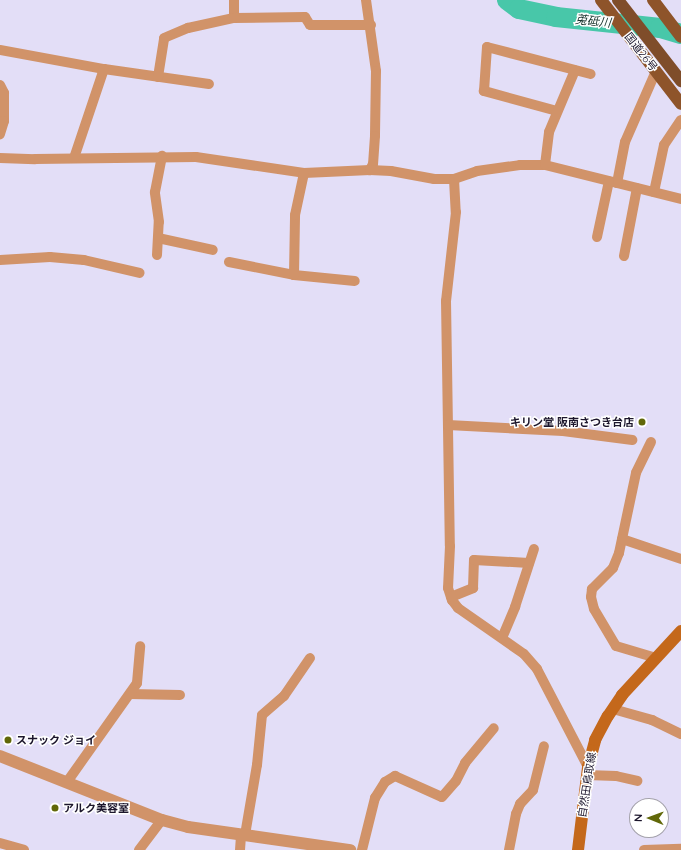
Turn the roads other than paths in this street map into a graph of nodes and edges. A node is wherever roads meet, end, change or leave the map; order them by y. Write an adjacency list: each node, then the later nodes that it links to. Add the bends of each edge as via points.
1 (234, 0): 6 (street)
2 (366, 0): 7 (street)
3 (618, 0): 15 (highway)
4 (653, 0): 8 (highway)
5 (603, 3): 12 (highway, 国道26号)
6 (234, 18): 7 (street, via 305,17 310,24); 14 (street, via 188,28 164,38)
7 (371, 24): 26 (street, via 376,71 376,136)
8 (681, 37)
9 (0, 50): 10 (street)
10 (104, 69): 14 (street); 24 (street)
11 (575, 70): 13 (street); 19 (street); 19 (street, via 487,47 484,91)
12 (656, 70): 18 (highway, 国道26号); 29 (street, via 625,142)
13 (591, 74)
14 (158, 76): 16 (street)
15 (681, 81)
16 (209, 84)
17 (0, 85): 21 (street, via 4,93 4,121)
18 (681, 104)
19 (557, 111): 25 (street, via 549,132)
20 (681, 120): 31 (street, via 664,145)
21 (0, 134)
22 (162, 156): 24 (street); 27 (street, via 196,157); 34 (street, via 155,192 159,222)
23 (0, 158): 24 (street)
24 (74, 158)
25 (545, 165): 28 (street, via 520,165 477,171); 29 (street)
26 (370, 170): 27 (street); 28 (street, via 434,179)
27 (304, 173): 41 (street, via 295,215)
28 (454, 179): 43 (street, via 456,212 446,301)
29 (613, 182): 30 (street); 33 (street)
30 (637, 188): 31 (street); 37 (street)
31 (654, 192): 32 (street)
32 (681, 199)
33 (597, 237)
34 (158, 238): 35 (street); 36 (street)
35 (213, 250)
36 (157, 255)
37 (624, 256)
38 (0, 260): 40 (street, via 50,257)
39 (229, 262): 41 (street)
40 (140, 273)
41 (294, 275): 42 (street)
42 (355, 281)
43 (448, 425): 44 (street, via 564,431); 50 (street, via 448,588)
44 (632, 440)
45 (651, 442): 46 (street, via 636,473)
46 (622, 539): 48 (street); 55 (street, via 612,568 592,589 594,608 616,646)
47 (534, 549): 49 (street)
48 (681, 559)
49 (529, 563): 50 (street, via 474,560 473,588); 52 (street)
50 (451, 597): 52 (street, via 458,608)
51 (681, 631): 55 (main road, 自然田鳥取線)
52 (502, 638): 63 (street, via 524,654 538,669)
53 (140, 646): 56 (street, via 137,683)
54 (310, 658): 67 (street, via 284,696 262,716 258,765)
55 (656, 658): 58 (main road, 自然田鳥取線, via 622,695)
56 (130, 694): 57 (street); 65 (street)
57 (180, 696)
58 (613, 709): 60 (street, via 652,720); 63 (main road, 自然田鳥取線, via 595,740)
59 (494, 728): 74 (street, via 465,763 456,781 442,797 395,776 385,782 375,798)
60 (681, 734)
61 (544, 746): 75 (street, via 533,790 520,804 516,814)
62 (0, 758): 65 (street)
63 (587, 771): 64 (street); 76 (main road, 自然田鳥取線)
64 (637, 781)
65 (67, 782): 66 (street)
66 (162, 820): 67 (street, via 188,827); 71 (street)
67 (243, 835): 72 (street); 73 (street)
68 (0, 842): 70 (street)
69 (681, 849): 77 (street)
70 (24, 850)
71 (140, 850)
72 (240, 850)
73 (350, 850)
74 (362, 850)
75 (509, 850)
76 (578, 850)
77 (644, 850)

